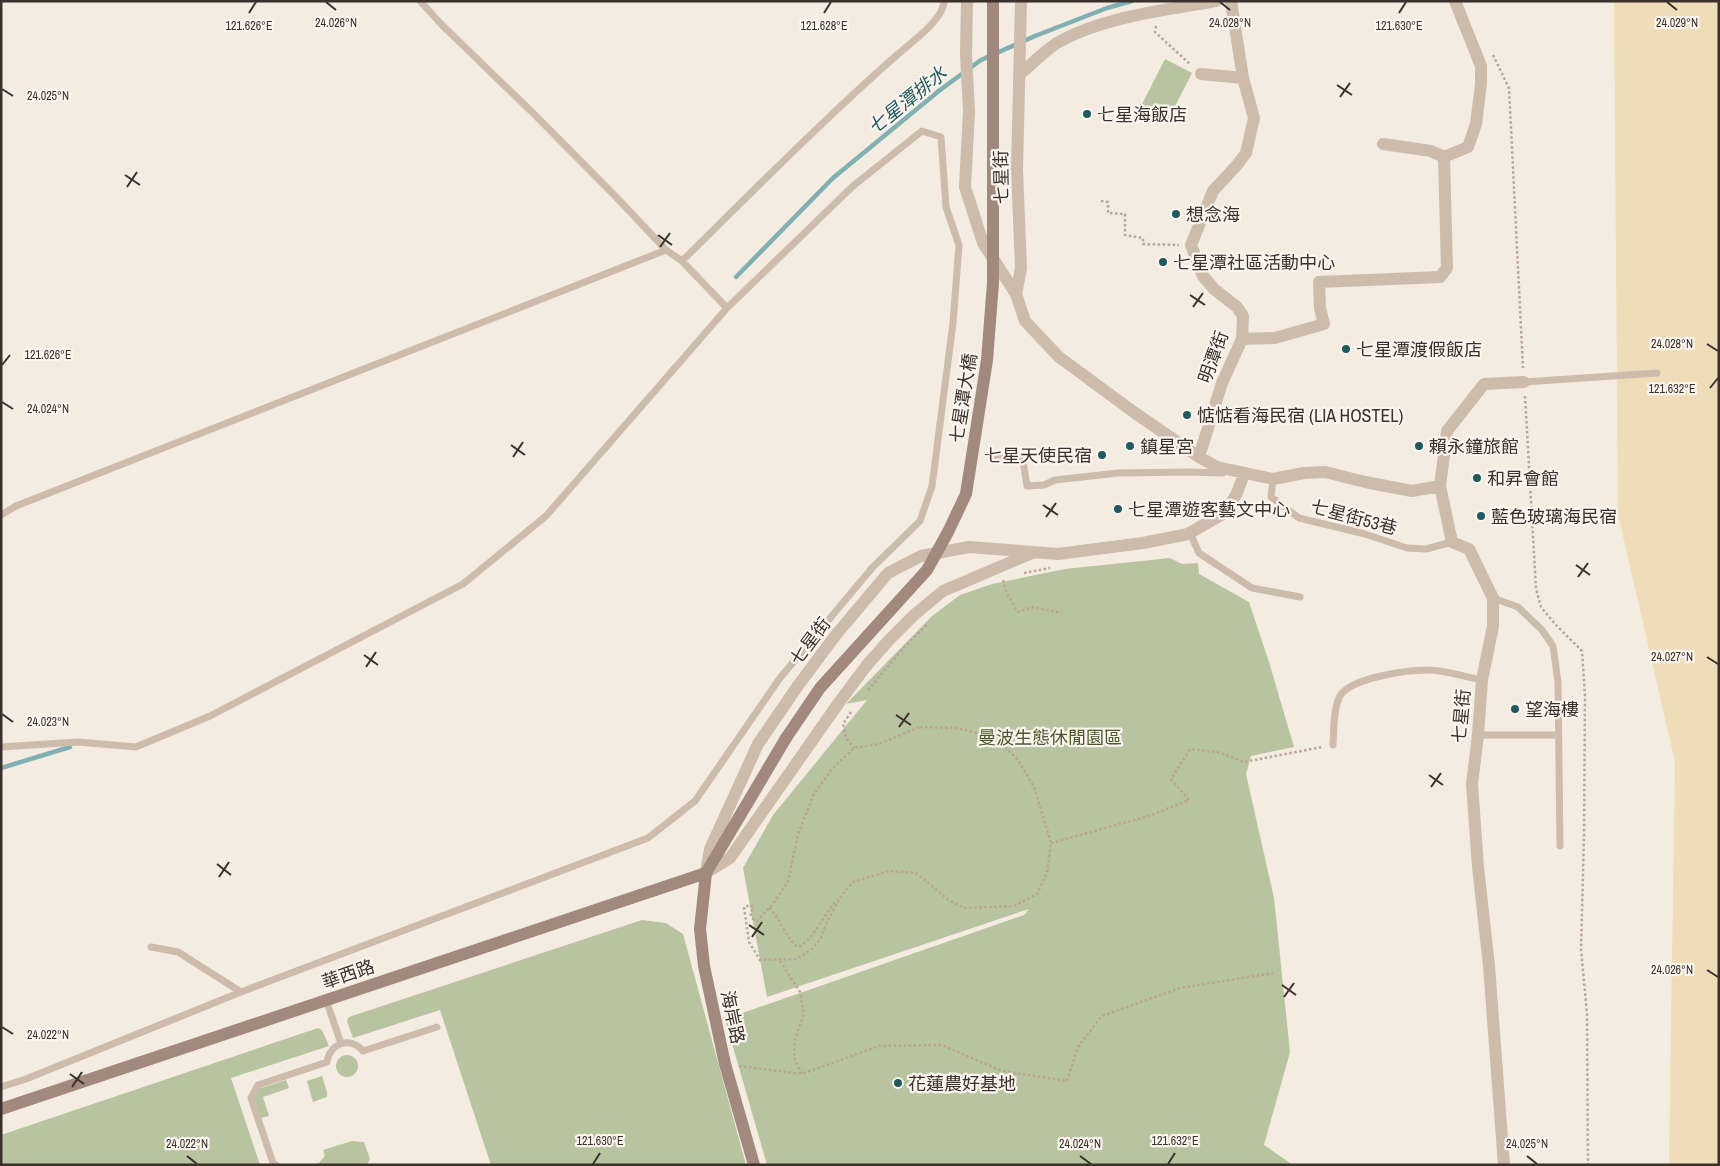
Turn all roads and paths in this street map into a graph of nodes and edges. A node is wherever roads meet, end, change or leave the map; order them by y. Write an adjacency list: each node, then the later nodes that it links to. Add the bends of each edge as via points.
1 (420, 1): 18 (lane)
2 (944, 1): 19 (lane, via 944,8 930,27 846,100)
3 (967, 1): 20 (street, 七星街, via 969,111 964,187 983,243)
4 (993, 1): 49 (main road, 七星潭大橋, bridge, via 993,283 987,360 966,494 927,570 820,688 786,738)
5 (1021, 1): 12 (street, 七星街)
6 (1216, 1): 9 (street)
7 (1230, 1): 13 (street)
8 (1455, 1): 15 (street, via 1481,66 1481,84 1476,124 1468,147)
9 (1158, 11): 11 (path, via 1155,32); 12 (street, via 1092,27 1056,44)
10 (1490, 49): 24 (path, via 1509,88)
11 (1201, 74): 13 (street)
12 (1018, 75): 20 (street, 七星街, via 1020,268)
13 (1244, 78): 17 (street, via 1254,118 1246,153 1213,191)
14 (1383, 144): 15 (street, via 1431,150)
15 (1444, 157): 22 (street, via 1447,268 1440,277 1319,282 1324,324 1275,338)
16 (1101, 202): 17 (path, via 1108,202 1108,213 1125,214 1125,235 1144,238 1143,244)
17 (1191, 244): 22 (street, 明潭街, via 1203,276 1243,316)
18 (666, 250): 19 (lane); 30 (lane, via 16,506)
19 (682, 261): 21 (lane)
20 (1016, 294): 25 (street, 七星街, via 1025,321 1059,357)
21 (727, 308): 45 (lane, via 546,516 464,584 210,716 136,748 78,742); 55 (lane, via 853,186 894,152 922,131 941,137 946,207 959,245 932,486 920,520 872,568 780,678 695,801 648,838)
22 (1242, 339): 25 (street, 明潭街, via 1222,383)
23 (1657, 373): 24 (lane)
24 (1524, 382): 29 (street, via 1484,384 1447,432); 66 (path, via 1536,588 1541,606 1582,650 1585,696 1581,949 1587,1014)
25 (1199, 457): 27 (street, 七星街, via 1217,467)
26 (992, 459): 27 (lane, via 1019,455 1024,461 1027,486 1118,473)
27 (1244, 474): 28 (street, 七星街); 31 (street, 七星街, via 1226,512)
28 (1273, 479): 29 (street, 七星街, via 1324,472 1412,491); 32 (lane, 七星街53巷, via 1272,497 1299,518 1407,548 1426,549)
29 (1440, 486): 32 (street)
30 (1, 515)
31 (1190, 533): 33 (street, 七星街, via 1058,554); 35 (lane, via 1199,553 1252,588)
32 (1452, 542): 36 (street, 七星街, via 1469,550)
33 (1034, 552): 49 (street, 七星街, via 943,591 914,615 867,665 730,858); 49 (street, 七星街, via 969,547 921,556 888,573 834,636 758,744 710,849)
34 (1002, 576): 37 (path, via 1007,594 1018,612 1033,607)
35 (1300, 597)
36 (1493, 598): 39 (street, 七星街, via 1493,626); 43 (lane, via 1518,607 1553,646 1558,682)
37 (1062, 613)
38 (933, 618): 40 (path)
39 (1482, 680): 42 (street, 七星街); 44 (lane, via 1429,670 1380,676 1350,686 1339,697)
40 (864, 694)
41 (853, 709): 46 (path, via 843,724 846,738)
42 (1478, 735): 43 (lane); 65 (street, 七星街, via 1472,784)
43 (1558, 735): 48 (lane)
44 (1333, 744): 47 (path, via 1244,762 1217,752 1190,749 1171,779 1189,800 1148,816)
45 (1, 747)
46 (854, 748): 47 (path, via 879,744 920,727 958,728 997,739 1018,760 1034,787); 51 (path, via 832,769 814,794 798,834 788,882)
47 (1051, 843): 50 (path, via 1047,873 1038,894 1014,906 966,908 950,901 916,872 889,871 853,882)
48 (1560, 846)
49 (706, 873): 56 (main road, 華西路); 59 (main road, 海岸路, via 700,929 704,966)
50 (841, 896): 51 (path, via 806,944 798,947); 53 (path, via 821,938 811,950 796,959)
51 (769, 908): 53 (path, via 757,921 750,913 751,905 744,907 749,942 760,960)
52 (150, 947): 55 (lane, via 178,952)
53 (780, 960): 60 (path, via 800,992 804,1014 795,1038 794,1058)
54 (1273, 973): 60 (path, via 1180,988 1102,1016 1078,1048 1067,1081 1002,1071 942,1045 879,1046)
55 (241, 992): 61 (lane)
56 (326, 1000): 58 (lane); 62 (main road, 華西路)
57 (436, 1027): 58 (lane, via 363,1051 349,1042)
58 (341, 1043): 63 (lane, via 330,1052 328,1062 258,1085 251,1098)
59 (725, 1064): 60 (path); 64 (main road, 海岸路)
60 (802, 1074)
61 (1, 1087)
62 (1, 1108)
63 (276, 1165)
64 (754, 1165)
65 (1504, 1165)
66 (1588, 1165)

